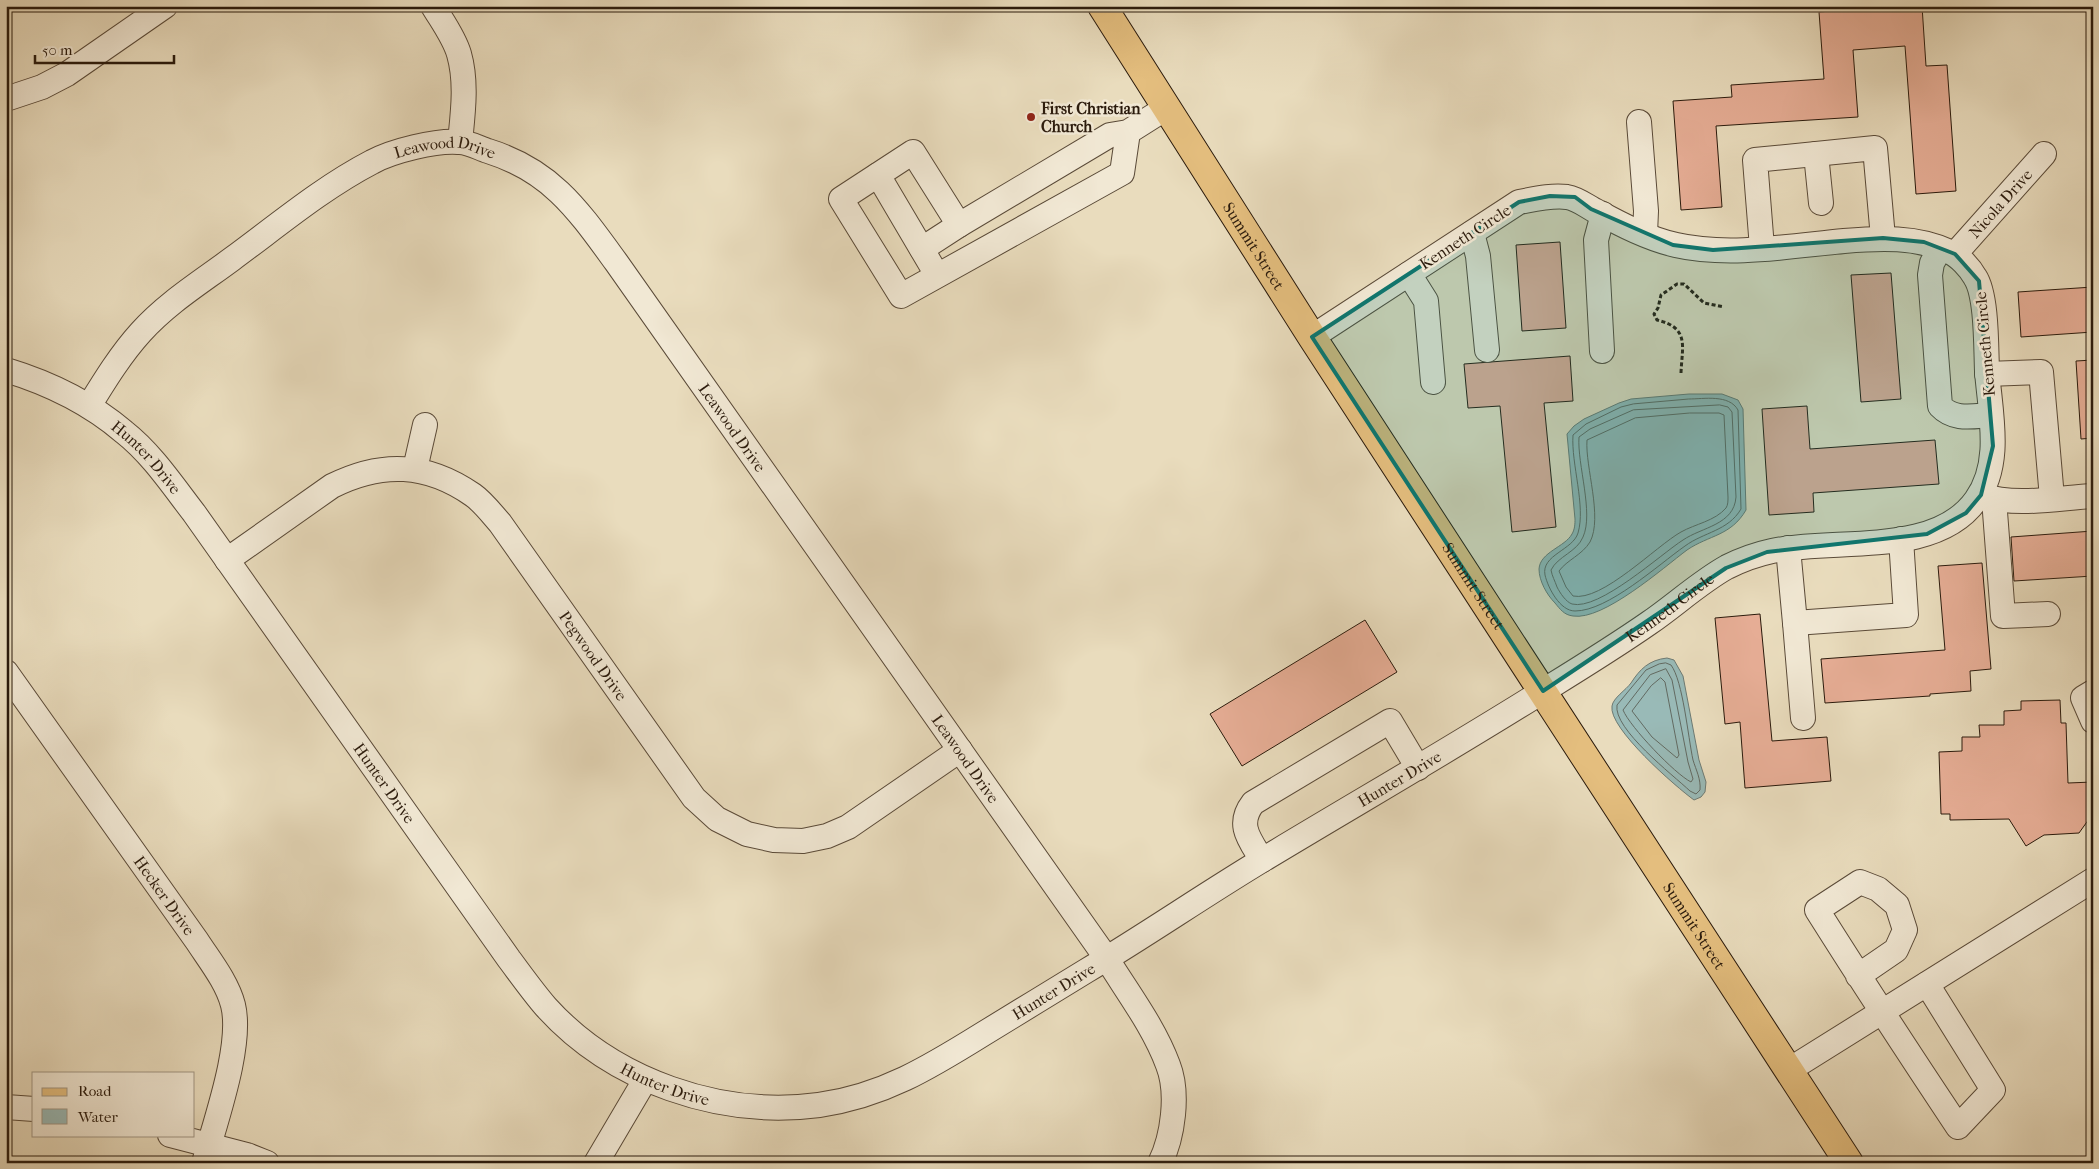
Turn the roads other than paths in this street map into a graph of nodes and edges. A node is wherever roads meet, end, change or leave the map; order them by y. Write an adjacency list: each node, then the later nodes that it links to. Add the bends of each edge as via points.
1 (165, 6): 4 (street, via 67,74 42,87)
2 (433, 6): 8 (street, via 458,52 463,73)
3 (1102, 6): 5 (main road, Summit Street)
4 (6, 99)
5 (1166, 108): 7 (street); 23 (main road, Summit Street)
6 (1639, 122): 16 (street)
7 (1128, 132): 14 (street, via 1110,136); 22 (street, via 1122,173)
8 (460, 142): 29 (street, Leawood Drive, via 423,146 372,162 299,209 162,311 123,354); 46 (street, Leawood Drive, via 529,167 555,186 580,213)
9 (1816, 154): 12 (street); 17 (street, via 1875,148); 18 (street, via 1755,160)
10 (2044, 154): 20 (street, Nicola Drive)
11 (878, 175): 14 (street, via 913,152); 19 (street); 22 (street, via 841,199 901,296)
12 (1821, 203)
13 (1602, 214): 15 (street, Kenneth Circle, via 1575,198 1550,196 1519,202); 16 (street, Kenneth Circle); 25 (street, via 1596,240)
14 (958, 225): 19 (street)
15 (1472, 233): 21 (street, Kenneth Circle); 24 (street, via 1478,256)
16 (1645, 234): 18 (street, Kenneth Circle, via 1673,245 1697,248)
17 (1883, 238): 18 (street, Kenneth Circle); 20 (street, Kenneth Circle, via 1924,242)
18 (1762, 248)
19 (922, 249): 22 (street)
20 (1948, 251): 27 (street, Kenneth Circle, via 1979,281); 30 (street, Nicola Drive, via 1932,263 1930,275 1940,406 1947,414 1957,417)
21 (1409, 274): 23 (street, Kenneth Circle); 28 (street, via 1426,301)
22 (937, 275)
23 (1312, 336): 42 (main road, Summit Street)
24 (1486, 350)
25 (1602, 351)
26 (6, 370): 29 (street, Hunter Drive, via 36,379)
27 (1987, 374): 30 (street, Kenneth Circle); 35 (street, via 2041,372)
28 (1433, 382)
29 (89, 406): 38 (street, Hunter Drive, via 126,433 160,469)
30 (1991, 415): 34 (street, Kenneth Circle, via 1993,446)
31 (425, 425): 32 (street)
32 (416, 469): 38 (street, Pegwood Drive, via 376,470 351,476); 46 (street, Pegwood Drive, via 447,480 475,496 500,523 694,798 718,819 747,834 774,840 804,841 827,836 848,827)
33 (2093, 496): 35 (street)
34 (1987, 497): 35 (street, via 2009,501); 36 (street, Kenneth Circle, via 1947,525 1927,534); 39 (street, via 2003,616)
35 (2052, 498)
36 (1901, 539): 37 (street, Kenneth Circle); 40 (street, via 1906,615)
37 (1788, 548): 40 (street); 42 (street, Kenneth Circle, via 1767,552 1726,568)
38 (227, 560): 55 (street, Hunter Drive, via 546,1007 582,1040)
39 (2048, 614)
40 (1795, 623): 44 (street)
41 (6, 672): 59 (street, Hecker Drive, via 224,983 233,1005 236,1030)
42 (1543, 692): 47 (street, Hunter Drive); 54 (main road, Summit Street)
43 (2093, 692): 45 (street, via 2083,698)
44 (1803, 718)
45 (2093, 721)
46 (960, 750): 50 (street, Leawood Drive)
47 (1418, 768): 48 (street, Hunter Drive); 48 (street, via 1390,721 1381,726 1246,811 1246,835)
48 (1262, 860): 50 (street, Hunter Drive)
49 (2093, 880): 52 (street)
50 (1106, 959): 55 (street, Hunter Drive, via 906,1080 852,1098 788,1107 744,1105 685,1094); 62 (street, Leawood Drive, via 1153,1033 1169,1067 1174,1098 1172,1122)
51 (1858, 976): 51 (street, via 1896,950 1905,930 1897,905 1878,889 1860,882 1817,910); 53 (street)
52 (1927, 984): 53 (street); 53 (street, via 1993,1090 1958,1127)
53 (1881, 1012): 54 (street)
54 (1789, 1070): 63 (main road, Summit Street)
55 (645, 1080): 61 (street)
56 (6, 1106): 57 (street)
57 (32, 1109)
58 (172, 1136): 59 (street)
59 (206, 1154): 60 (street, via 247,1155)
60 (267, 1163)
61 (596, 1163)
62 (1160, 1163)
63 (1849, 1163)

